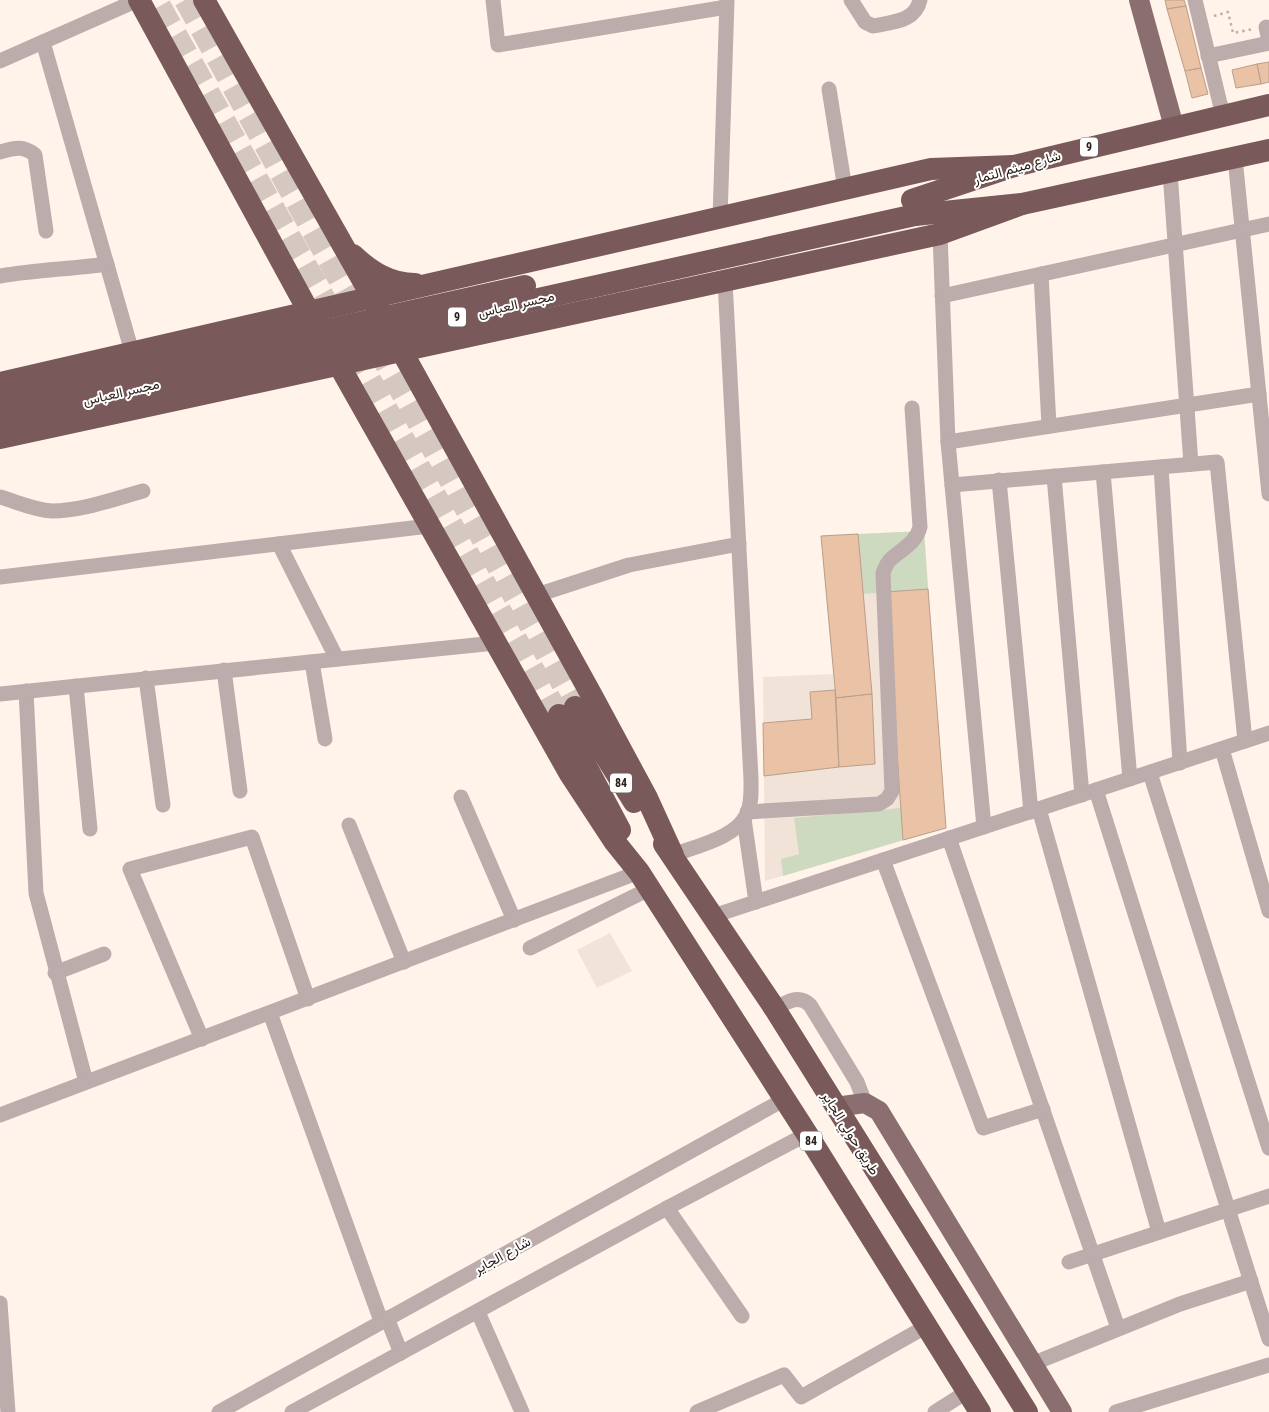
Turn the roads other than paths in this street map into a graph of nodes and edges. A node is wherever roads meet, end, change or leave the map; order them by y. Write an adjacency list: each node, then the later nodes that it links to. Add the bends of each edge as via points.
1 (138, 0): 10 (street); 33 (highway)
2 (493, 0): 8 (street, via 498,45)
3 (851, 0): 4 (street, via 865,22 873,26 906,19 918,8)
4 (920, 0)
5 (1139, 0): 16 (main road)
6 (1194, 0): 11 (street)
7 (208, 1): 30 (highway)
8 (727, 3): 25 (street)
9 (1268, 37): 11 (street)
10 (43, 42): 12 (street); 32 (street)
11 (1208, 56): 15 (street)
12 (0, 61)
13 (829, 90): 22 (street)
14 (1269, 106): 15 (highway, شارع ميثم التمار / 9)
15 (1223, 116): 16 (highway, شارع ميثم التمار / 9)
16 (1174, 127): 20 (highway, شارع ميثم التمار / 9)
17 (1269, 150): 19 (highway, 9)
18 (0, 152): 28 (street, via 19,147 35,155)
19 (1235, 158): 21 (highway, 9); 27 (street)
20 (1014, 166): 22 (highway, via 931,169); 24 (highway, شارع ميثم التمار / 9)
21 (1170, 172): 23 (highway, 9); 31 (street)
22 (845, 189): 25 (highway)
23 (1022, 204): 24 (highway, 9); 29 (highway)
24 (913, 208): 51 (highway, مجسر العباس / 9, bridge); 55 (highway, مجسر العباس / 9, bridge)
25 (720, 218): 37 (highway)
26 (1269, 224): 27 (street)
27 (1242, 230): 31 (street); 46 (street)
28 (46, 231)
29 (940, 234): 36 (highway); 38 (street)
30 (341, 242): 37 (highway, via 364,265 390,280 401,284); 39 (highway)
31 (1175, 244): 34 (street); 52 (street)
32 (107, 264): 35 (street); 44 (street)
33 (287, 272): 40 (highway); 41 (highway, via 290,302)
34 (1041, 274): 38 (street); 56 (street)
35 (0, 276)
36 (725, 281): 42 (highway); 70 (street)
37 (431, 284): 39 (highway)
38 (942, 296): 58 (street)
39 (372, 297): 40 (highway); 43 (highway)
40 (309, 312): 41 (highway); 45 (highway)
41 (276, 320): 44 (highway)
42 (456, 339): 43 (highway); 50 (highway, via 442,347 431,361 425,378)
43 (402, 351): 45 (highway); 50 (highway)
44 (132, 352): 48 (highway)
45 (339, 365): 47 (highway); 53 (highway)
46 (1263, 367): 49 (street)
47 (295, 374): 53 (highway, via 329,378); 57 (highway)
48 (0, 383)
49 (1259, 394): 52 (street); 66 (street)
50 (428, 396): 72 (highway)
51 (0, 403)
52 (1186, 405): 56 (street); 59 (street)
53 (362, 407): 68 (highway)
54 (912, 408): 93 (street, via 920,527 918,535 905,549 889,560 883,573 892,791 879,804)
55 (0, 419)
56 (1049, 426): 58 (street)
57 (0, 438)
58 (948, 442): 64 (street)
59 (1191, 464): 60 (street); 83 (street, via 1217,462)
60 (1161, 467): 61 (street); 85 (street)
61 (1103, 472): 62 (street); 87 (street)
62 (1054, 476): 63 (street); 89 (street)
63 (999, 480): 64 (street); 92 (street)
64 (952, 485): 95 (street)
65 (143, 492): 67 (street, via 75,509 52,511)
66 (1269, 494)
67 (0, 497)
68 (429, 526): 69 (street); 73 (highway)
69 (279, 544): 71 (street); 74 (street)
70 (738, 544): 72 (street, via 629,565); 93 (street, via 751,779)
71 (0, 577)
72 (537, 595): 98 (highway, via 647,798)
73 (494, 643): 74 (street); 100 (highway, via 570,774)
74 (337, 659): 75 (street)
75 (312, 662): 76 (street); 82 (street)
76 (224, 670): 77 (street); 88 (street)
77 (146, 678): 78 (street); 91 (street)
78 (76, 686): 79 (street); 96 (street)
79 (26, 691): 80 (street); 108 (street, via 36,893)
80 (0, 694)
81 (1269, 733): 83 (street)
82 (325, 739)
83 (1246, 741): 84 (street)
84 (1222, 749): 85 (street); 102 (street)
85 (1180, 763): 86 (street)
86 (1150, 772): 87 (street); 120 (street)
87 (1130, 779): 89 (street)
88 (240, 791)
89 (1089, 793): 92 (street); 123 (street)
90 (461, 797): 104 (street)
91 (163, 805)
92 (1035, 810): 95 (street); 124 (street)
93 (746, 816): 98 (street, via 728,833); 101 (street)
94 (349, 825): 107 (street)
95 (984, 827): 97 (street)
96 (90, 830)
97 (949, 838): 99 (street); 117 (street)
98 (673, 855): 100 (highway, 84, via 567,711); 103 (highway, طريق حولي الجاير / 84)
99 (883, 860): 101 (street); 117 (street, via 983,1128)
100 (644, 880): 104 (street); 105 (street); 114 (highway, 84)
101 (756, 902): 103 (street)
102 (1269, 911)
103 (714, 916): 110 (highway, طريق حولي الجاير / 84)
104 (514, 920): 107 (street)
105 (530, 948)
106 (104, 954): 108 (street)
107 (404, 962): 109 (street)
108 (55, 973): 113 (street)
109 (308, 999): 111 (street); 112 (street, via 252,837 130,869)
110 (775, 1009): 115 (street, via 796,999 805,1000 810,1005 857,1082); 116 (highway, طريق حولي الجاير / 84)
111 (270, 1013): 112 (street); 131 (street)
112 (202, 1039): 113 (street)
113 (86, 1082): 118 (street)
114 (785, 1099): 119 (highway, 84); 131 (street, شارع الجاير)
115 (865, 1103): 116 (main road); 136 (main road, via 879,1111)
116 (835, 1107): 146 (highway, طريق حولي الجاير / 84)
117 (1042, 1109): 125 (street)
118 (0, 1115)
119 (807, 1134): 122 (street); 132 (highway, 84)
120 (1269, 1148)
121 (1269, 1196): 123 (street)
122 (667, 1208): 129 (street); 130 (street)
123 (1228, 1209): 124 (street); 127 (street)
124 (1159, 1232): 125 (street)
125 (1093, 1254): 126 (street); 133 (street)
126 (1069, 1262)
127 (1250, 1281): 133 (street); 134 (street)
128 (0, 1303): 139 (street)
129 (478, 1312): 135 (street); 142 (street)
130 (742, 1316)
131 (384, 1320): 135 (street); 140 (street, شارع الجاير)
132 (928, 1326): 138 (highway, 84); 143 (street, via 801,1397 784,1375)
133 (1118, 1328): 136 (street)
134 (1269, 1339)
135 (401, 1353): 141 (street)
136 (1032, 1364): 147 (main road)
137 (1269, 1365): 148 (street)
138 (968, 1391): 144 (street); 145 (highway, 84)
139 (8, 1412)
140 (219, 1412)
141 (292, 1412)
142 (522, 1412)
143 (697, 1412)
144 (935, 1412)
145 (980, 1412)
146 (1027, 1412)
147 (1062, 1412)
148 (1116, 1412)

